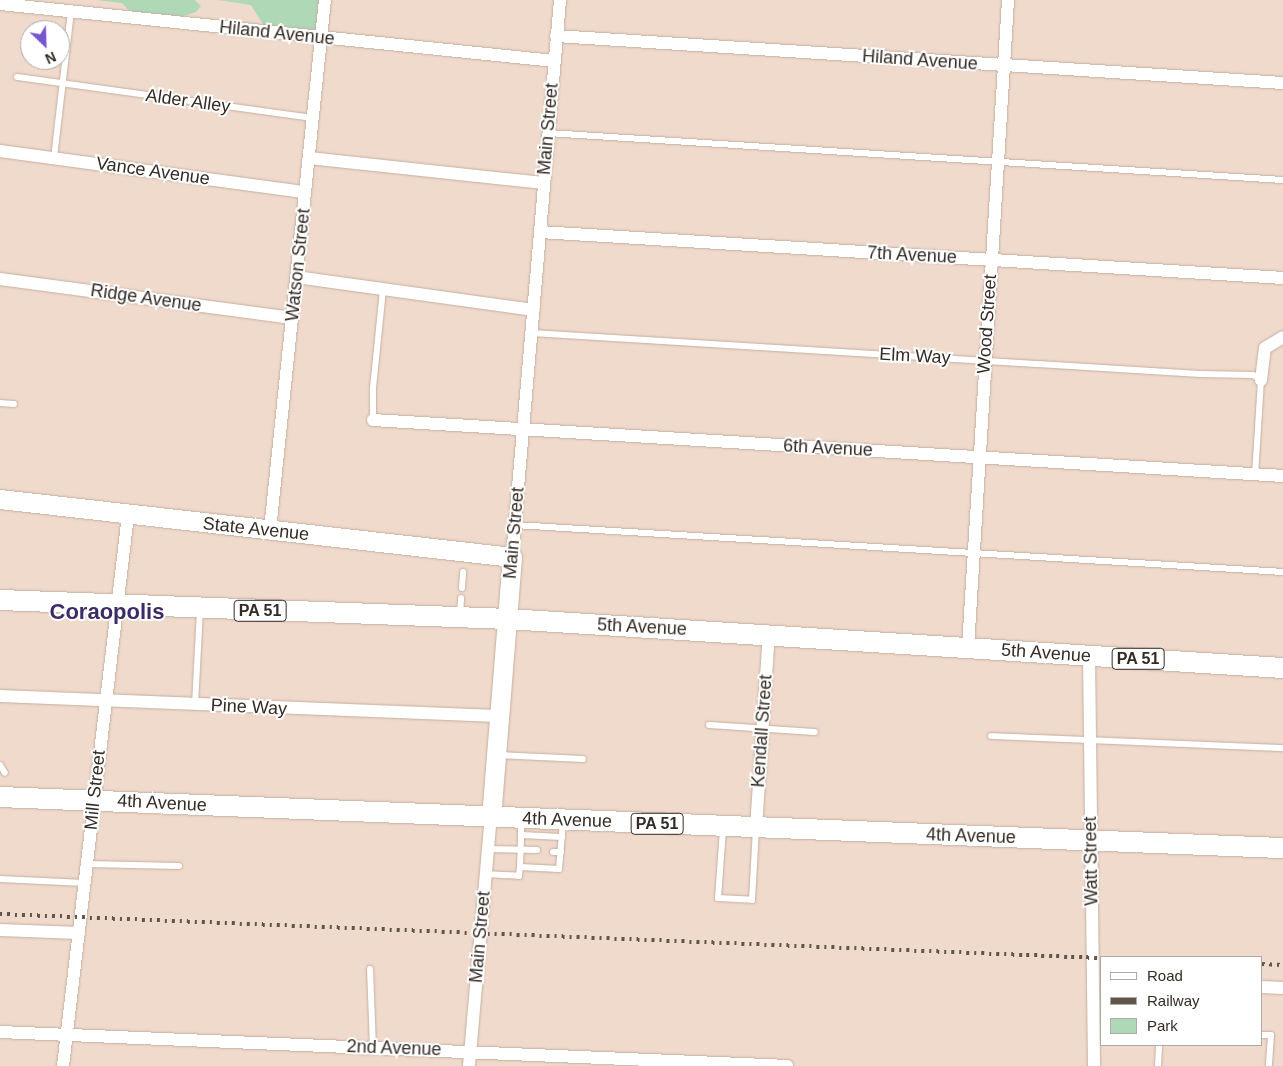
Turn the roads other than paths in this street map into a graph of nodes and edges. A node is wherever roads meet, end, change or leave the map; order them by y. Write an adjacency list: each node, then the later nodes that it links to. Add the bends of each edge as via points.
1 (325, 0): 7 (street, Watson Street)
2 (560, 0): 6 (street, Main Street)
3 (1008, 0): 9 (street, Wood Street)
4 (0, 4): 5 (street, Hiland Avenue)
5 (72, 12): 7 (street, Hiland Avenue); 12 (lane)
6 (556, 36): 8 (street, Main Street); 9 (street, Hiland Avenue)
7 (321, 37): 8 (street, Hiland Avenue); 13 (street, Watson Street)
8 (554, 61): 14 (street, Main Street)
9 (1004, 66): 11 (street, Hiland Avenue); 18 (street, Wood Street)
10 (17, 78): 12 (lane, Alder Alley)
11 (1283, 83)
12 (63, 84): 13 (lane, Alder Alley); 16 (lane)
13 (313, 118): 17 (street, Watson Street)
14 (548, 134): 18 (lane); 20 (street, Main Street)
15 (0, 150): 16 (street, Vance Avenue)
16 (54, 158): 21 (street, Vance Avenue)
17 (309, 158): 20 (street); 21 (street, Watson Street)
18 (998, 162): 19 (lane); 23 (street, Wood Street)
19 (1283, 180)
20 (544, 183): 22 (street, Main Street)
21 (305, 192): 24 (street, Watson Street)
22 (540, 232): 23 (street, 7th Avenue); 28 (street, Main Street)
23 (991, 259): 25 (street, 7th Avenue); 32 (street, Wood Street)
24 (296, 277): 27 (street); 29 (street, Watson Street)
25 (1283, 278)
26 (0, 279): 29 (street, Ridge Avenue)
27 (383, 289): 28 (street); 36 (lane, via 372,388)
28 (534, 310): 30 (street, Main Street)
29 (292, 318): 44 (street, Watson Street)
30 (532, 333): 32 (lane, Elm Way); 37 (street, Main Street)
31 (1283, 337): 33 (street, via 1265,348)
32 (985, 360): 33 (lane, Elm Way, via 1253,375); 38 (street, Wood Street)
33 (1261, 380): 39 (lane)
34 (0, 402): 35 (lane)
35 (14, 404)
36 (374, 420): 37 (street, 6th Avenue)
37 (523, 430): 38 (street, 6th Avenue); 43 (street, Main Street)
38 (980, 457): 39 (street, 6th Avenue); 45 (street, Wood Street)
39 (1255, 475): 40 (street, 6th Avenue)
40 (1283, 476)
41 (0, 499): 42 (street, State Avenue)
42 (128, 515): 44 (street, State Avenue); 51 (street, Mill Street)
43 (515, 525): 45 (lane); 46 (street, Main Street)
44 (270, 530): 46 (street, State Avenue)
45 (974, 553): 48 (lane); 55 (street, Wood Street)
46 (512, 557): 53 (street, Main Street)
47 (463, 572): 49 (lane)
48 (1283, 572)
49 (462, 588)
50 (0, 600): 51 (main road, 5th Avenue / PA 51)
51 (118, 604): 52 (main road, 5th Avenue / PA 51); 59 (street, Mill Street)
52 (200, 609): 53 (main road, 5th Avenue / PA 51, via 461,607); 60 (lane)
53 (508, 619): 54 (main road, 5th Avenue / PA 51); 61 (street, Main Street)
54 (769, 634): 55 (main road, 5th Avenue / PA 51); 63 (street, Kendall Street)
55 (968, 648): 56 (main road, 5th Avenue / PA 51)
56 (1089, 656): 57 (main road, 5th Avenue / PA 51); 66 (street, Watt Street)
57 (1283, 668)
58 (0, 696): 59 (street, Pine Way)
59 (105, 701): 60 (street, Pine Way); 73 (street, Mill Street)
60 (195, 705): 61 (street, Pine Way)
61 (498, 716): 68 (street, Main Street)
62 (709, 725): 63 (lane)
63 (763, 728): 64 (lane); 78 (street, Kendall Street)
64 (815, 732)
65 (991, 736): 66 (lane)
66 (1090, 739): 67 (lane); 79 (street, Watt Street)
67 (1283, 748)
68 (495, 755): 69 (lane); 74 (street, Main Street)
69 (583, 759)
70 (0, 765): 71 (lane)
71 (5, 773)
72 (0, 797): 73 (main road, 4th Avenue / PA 51)
73 (94, 800): 74 (main road, 4th Avenue / PA 51); 86 (street, Mill Street)
74 (490, 816): 75 (main road, 4th Avenue / PA 51); 81 (street, Main Street)
75 (521, 826): 77 (main road, 4th Avenue / PA 51); 82 (lane)
76 (724, 826): 77 (main road, 4th Avenue / PA 51); 78 (main road, 4th Avenue / PA 51); 78 (lane, via 718,898 752,900)
77 (563, 828): 85 (lane)
78 (756, 828): 79 (main road, 4th Avenue / PA 51)
79 (1091, 841): 80 (main road, 4th Avenue / PA 51); 95 (street, Watt Street)
80 (1283, 848)
81 (488, 849): 82 (lane); 89 (street, Main Street)
82 (520, 850): 83 (lane); 88 (lane)
83 (536, 850)
84 (552, 852): 85 (lane)
85 (561, 852): 88 (lane, via 559,869)
86 (87, 864): 87 (lane); 91 (street, Mill Street)
87 (179, 866)
88 (520, 867): 89 (lane, via 519,876)
89 (486, 874): 103 (street, Main Street)
90 (0, 880): 91 (lane)
91 (85, 883): 93 (street, Mill Street)
92 (0, 930): 93 (street)
93 (79, 933): 99 (street, Mill Street)
94 (370, 969): 102 (lane)
95 (1097, 985): 108 (street, Watt Street)
96 (1263, 987): 97 (street)
97 (1283, 988)
98 (0, 1032): 99 (street, 2nd Avenue)
99 (67, 1035): 102 (street, 2nd Avenue); 105 (street, Mill Street)
100 (1263, 1035): 110 (lane, via 1270,1035)
101 (1159, 1046): 109 (lane)
102 (373, 1047): 103 (street, 2nd Avenue)
103 (470, 1051): 104 (street, 2nd Avenue); 106 (street, Main Street)
104 (738, 1065): 107 (street, 2nd Avenue)
105 (63, 1066)
106 (469, 1066)
107 (787, 1066)
108 (1094, 1066)
109 (1158, 1066)
110 (1269, 1066)

